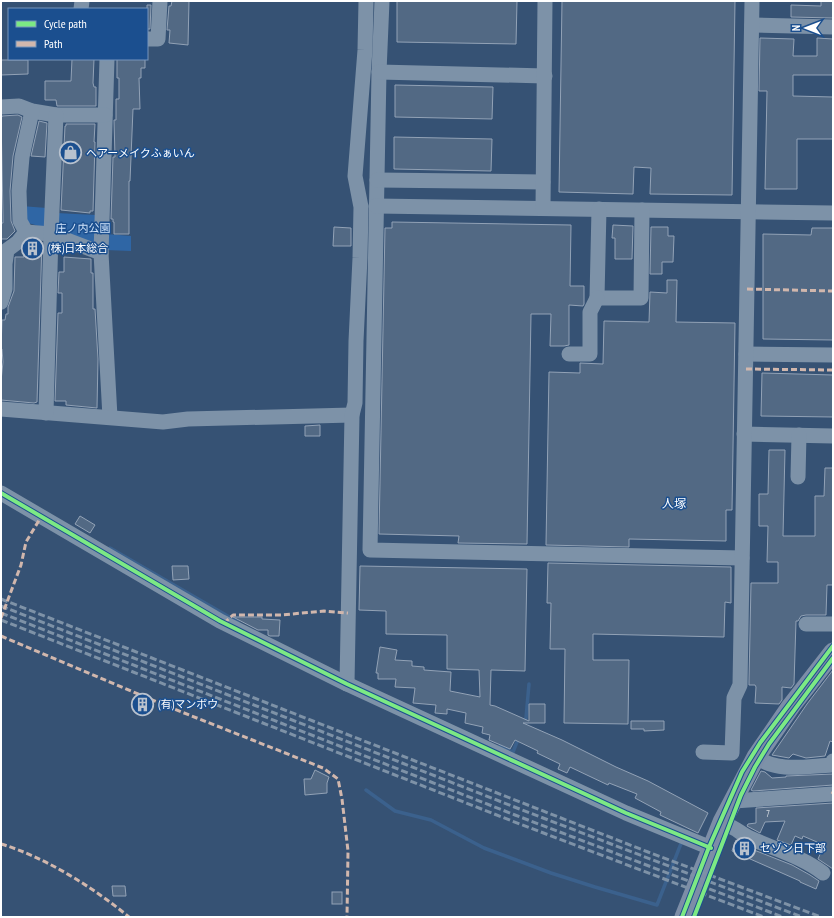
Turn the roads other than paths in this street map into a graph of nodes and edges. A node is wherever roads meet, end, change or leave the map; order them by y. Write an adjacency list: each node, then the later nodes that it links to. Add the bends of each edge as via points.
1 (160, 1): 8 (street, via 158,39)
2 (366, 1): 35 (street, via 355,176 361,207 361,236 355,403)
3 (382, 1): 10 (street)
4 (545, 1): 11 (street)
5 (752, 1): 6 (street)
6 (752, 25): 7 (street); 22 (street)
7 (833, 27)
8 (148, 39)
9 (107, 60): 15 (street)
10 (379, 72): 11 (street); 16 (street)
11 (545, 76): 17 (street)
12 (1, 107): 13 (street, via 19,106)
13 (32, 110): 14 (street); 24 (street, via 22,157 19,191 20,221)
14 (56, 115): 15 (street); 25 (street)
15 (105, 115): 26 (street)
16 (377, 180): 17 (street); 18 (street)
17 (543, 182): 19 (street)
18 (376, 206): 19 (street); 42 (street, via 370,550)
19 (543, 208): 20 (street)
20 (599, 209): 21 (street); 28 (street)
21 (642, 210): 22 (street); 28 (street, via 641,298)
22 (749, 211): 23 (street); 31 (street)
23 (833, 213)
24 (26, 232): 25 (street); 27 (street, via 7,250)
25 (51, 234): 26 (street); 34 (street)
26 (101, 253): 36 (street)
27 (3, 264): 29 (street, via 5,289)
28 (598, 298): 30 (street, via 590,312 590,354)
29 (1, 302)
30 (569, 354)
31 (746, 354): 32 (street); 37 (street)
32 (833, 355)
33 (1, 409): 34 (street)
34 (46, 413): 36 (street)
35 (352, 415): 36 (street, via 163,422); 46 (street)
36 (110, 417)
37 (744, 434): 38 (street); 42 (street)
38 (799, 435): 39 (street); 40 (street)
39 (833, 436)
40 (798, 477)
41 (1, 493): 46 (street, via 220,621)
42 (742, 558): 48 (street, via 740,685 734,698)
43 (806, 624): 44 (street)
44 (833, 624)
45 (833, 652): 49 (main road, via 791,706)
46 (347, 684): 54 (street, via 626,813)
47 (703, 752): 48 (street)
48 (732, 753): 49 (street)
49 (754, 761): 50 (street, via 784,768 832,765); 52 (main road)
50 (833, 761)
51 (832, 794): 52 (street)
52 (734, 801): 53 (main road); 54 (main road)
53 (726, 825): 55 (street, via 813,865); 57 (main road)
54 (711, 848): 56 (main road)
55 (823, 873)
56 (684, 917)
57 (692, 917)

